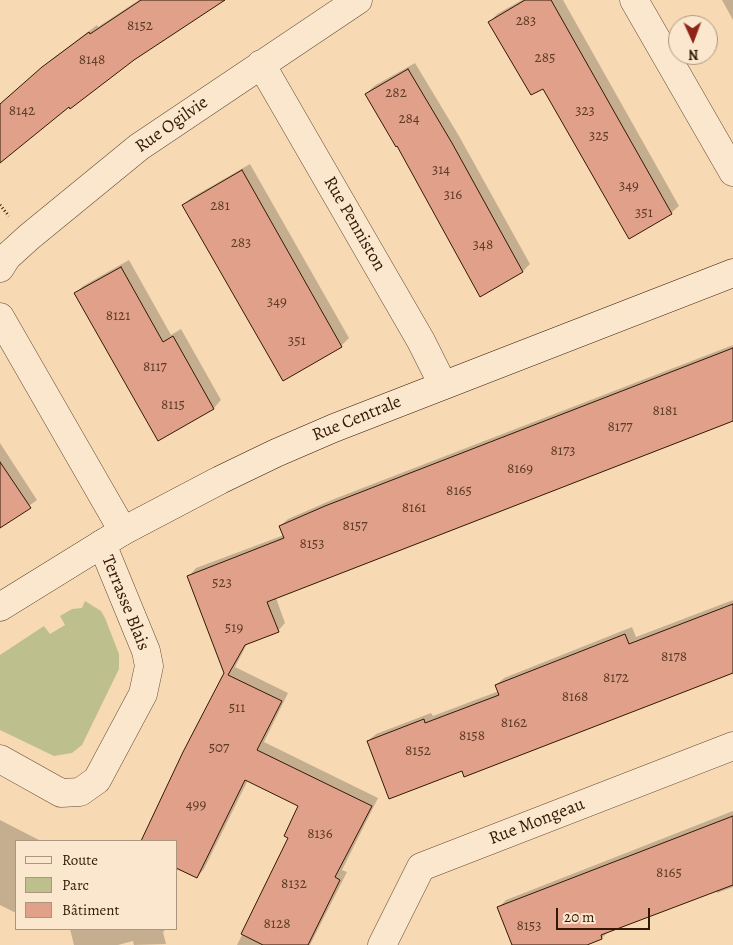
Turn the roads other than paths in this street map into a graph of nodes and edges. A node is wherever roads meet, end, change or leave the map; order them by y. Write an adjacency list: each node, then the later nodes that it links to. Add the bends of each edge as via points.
1 (358, 0): 3 (street, Rue Ogilvie)
2 (634, 0): 4 (street)
3 (261, 64): 5 (street, Rue Ogilvie, via 105,174 7,257); 8 (street, Rue Penniston, via 422,342)
4 (733, 172)
5 (0, 268)
6 (733, 272): 8 (street, Rue Centrale)
7 (0, 317): 9 (street)
8 (443, 385): 9 (street, Rue Centrale, via 276,453)
9 (112, 537): 10 (street, Rue Centrale); 12 (street, Terrasse Blais, via 149,666 143,694 97,780 80,792 61,793)
10 (0, 607)
11 (733, 746): 13 (street, Rue Mongeau, via 421,867)
12 (0, 759)
13 (382, 945)

